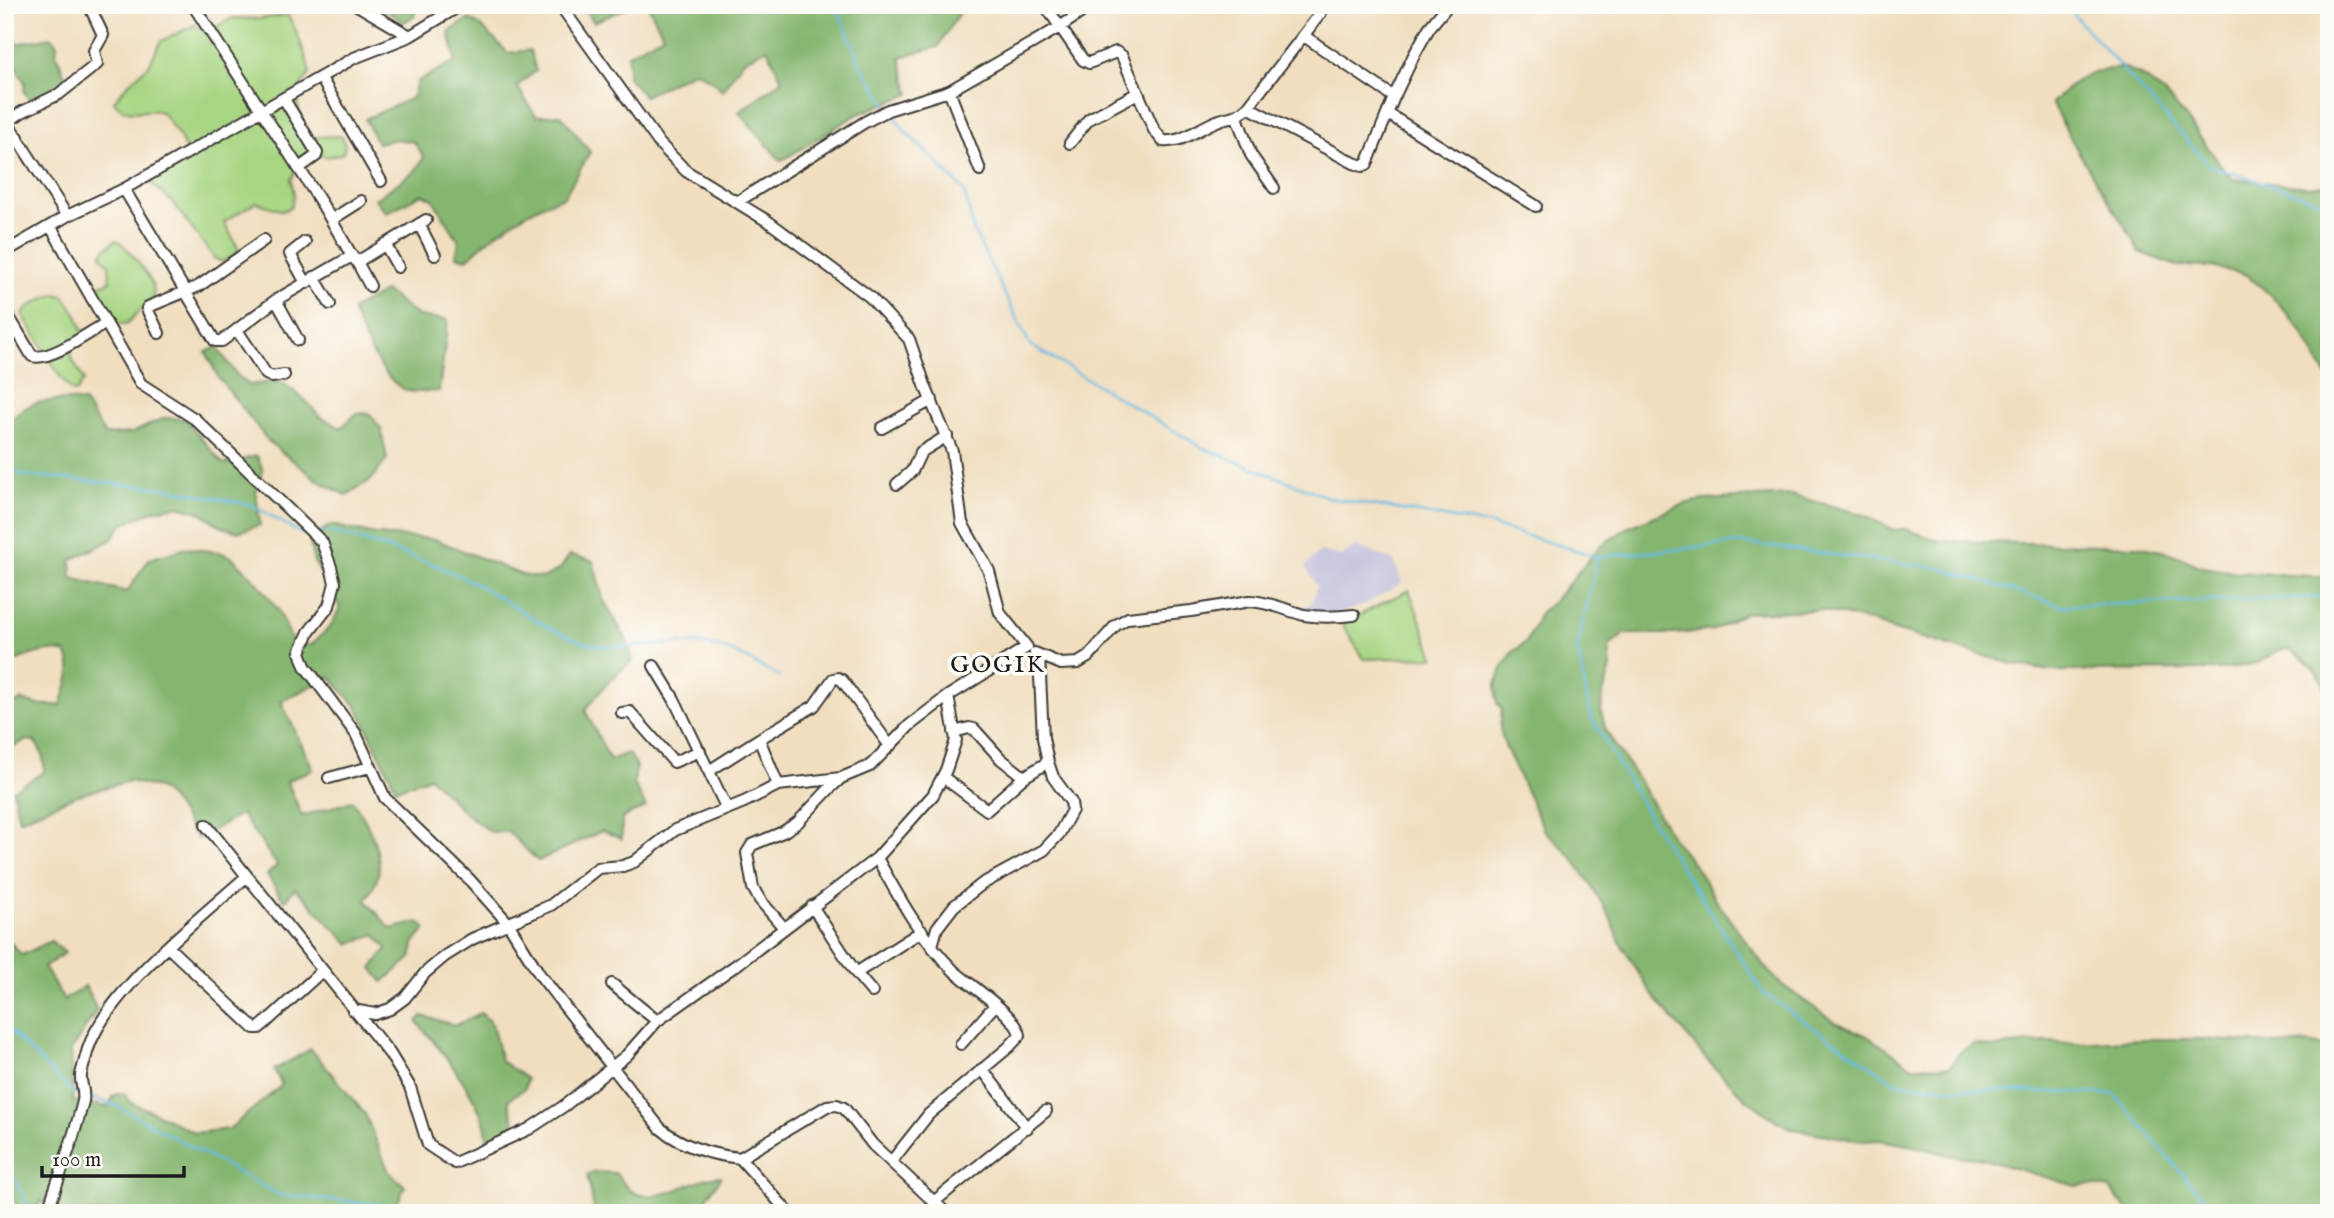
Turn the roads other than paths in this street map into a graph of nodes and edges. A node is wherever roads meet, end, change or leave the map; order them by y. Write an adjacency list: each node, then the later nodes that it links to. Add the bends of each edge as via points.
1 (89, 5): 23 (street, via 103,35 94,51 97,64 59,94)
2 (193, 5): 20 (street)
3 (357, 5): 12 (street)
4 (461, 5): 12 (street)
5 (560, 5): 33 (street, via 670,158)
6 (1045, 5): 11 (street)
7 (1092, 5): 11 (street)
8 (1311, 5): 10 (street)
9 (1448, 5): 17 (street, via 1429,28)
10 (1323, 10): 13 (street)
11 (1060, 27): 15 (street); 16 (street, via 1086,62 1119,54)
12 (410, 36): 14 (street, via 354,58)
13 (1304, 36): 17 (street); 19 (street)
14 (321, 78): 18 (street); 29 (street)
15 (948, 92): 28 (street); 33 (street, via 865,122)
16 (1138, 93): 22 (street, via 1163,141 1176,141 1220,119); 25 (street, via 1089,119)
17 (1394, 97): 21 (street)
18 (284, 99): 20 (street); 27 (street, via 317,153)
19 (1248, 107): 21 (street, via 1362,166 1370,159); 22 (street)
20 (262, 112): 27 (street); 31 (street)
21 (1388, 114): 34 (street)
22 (1237, 117): 30 (street, via 1251,155)
23 (6, 120): 24 (street)
24 (18, 137): 26 (street); 35 (street)
25 (1070, 143)
26 (5, 148)
27 (299, 168): 36 (street)
28 (980, 170)
29 (381, 181)
30 (1274, 188)
31 (124, 189): 35 (street); 48 (street)
32 (361, 201): 36 (street)
33 (737, 202): 57 (street, via 788,235 887,313 909,339)
34 (1536, 206)
35 (67, 216): 37 (street)
36 (331, 220): 44 (street)
37 (51, 227): 42 (street); 52 (street)
38 (5, 238): 42 (street)
39 (264, 240): 48 (street)
40 (306, 242): 46 (street, via 290,254)
41 (385, 244): 43 (street, via 422,222); 44 (street); 45 (street)
42 (9, 250)
43 (435, 255)
44 (354, 259): 46 (street); 47 (street)
45 (398, 267)
46 (310, 280): 49 (street); 50 (street)
47 (370, 286)
48 (185, 293): 53 (street, via 215,341); 54 (street, via 147,308)
49 (275, 300): 53 (street); 55 (street)
50 (330, 304)
51 (5, 310): 52 (street, via 37,358)
52 (106, 323): 72 (street, via 141,384 195,419 322,542 335,583 329,606 300,652 356,734)
53 (237, 330): 56 (street, via 266,374)
54 (159, 333)
55 (298, 340)
56 (284, 375)
57 (932, 400): 58 (street); 59 (street)
58 (882, 428)
59 (947, 436): 60 (street, via 921,452 912,471); 62 (street, via 962,523 989,571 1000,612)
60 (897, 484)
61 (1354, 615): 63 (street, via 1305,615 1250,601 1128,618 1078,663 1061,664)
62 (1027, 647): 63 (street); 65 (street)
63 (1040, 655): 71 (street)
64 (654, 667): 70 (street)
65 (948, 696): 67 (street); 69 (street)
66 (622, 713): 70 (street, via 630,712 674,762)
67 (954, 732): 74 (street, via 954,751); 75 (street, via 974,729 1001,760)
68 (759, 739): 69 (street, via 814,706 838,678); 73 (street); 78 (street)
69 (890, 746): 77 (street, via 870,766)
70 (700, 751): 73 (street)
71 (1048, 762): 75 (street); 87 (street, via 1072,810 1059,834 1044,850 982,884 954,906 937,928)
72 (370, 767): 76 (street); 84 (street, via 392,807 469,878)
73 (709, 771): 79 (street)
74 (943, 777): 75 (street, via 986,810); 81 (street)
75 (1024, 777)
76 (329, 778)
77 (841, 778): 78 (street); 85 (street, via 797,823 752,845 747,852 753,888)
78 (778, 785): 79 (street)
79 (727, 809): 84 (street, via 675,830 634,862 597,868 551,905)
80 (205, 825): 82 (street)
81 (877, 858): 83 (street); 86 (street)
82 (246, 877): 88 (street); 89 (street)
83 (812, 906): 85 (street); 90 (street)
84 (508, 923): 94 (street, via 445,956 390,1009 375,1014); 97 (street, via 540,975)
85 (784, 928): 95 (street)
86 (922, 931): 87 (street); 90 (street)
87 (932, 946): 93 (street)
88 (168, 947): 89 (street, via 254,1028); 104 (street, via 102,1020 80,1074 84,1096)
89 (322, 971): 94 (street)
90 (856, 973): 92 (street)
91 (612, 984): 95 (street)
92 (872, 992)
93 (995, 1006): 96 (street); 98 (street, via 1012,1018 1020,1035)
94 (353, 1010): 97 (street, via 405,1077 428,1145 455,1163 529,1129)
95 (657, 1021): 97 (street)
96 (961, 1044)
97 (611, 1068): 101 (street, via 676,1141)
98 (982, 1069): 100 (street); 102 (street, via 929,1114)
99 (1046, 1111): 100 (street)
100 (1027, 1128): 103 (street)
101 (740, 1158): 102 (street, via 832,1104 844,1108); 105 (street)
102 (891, 1162): 103 (street)
103 (935, 1201): 106 (street)
104 (47, 1213)
105 (789, 1213)
106 (946, 1213)

